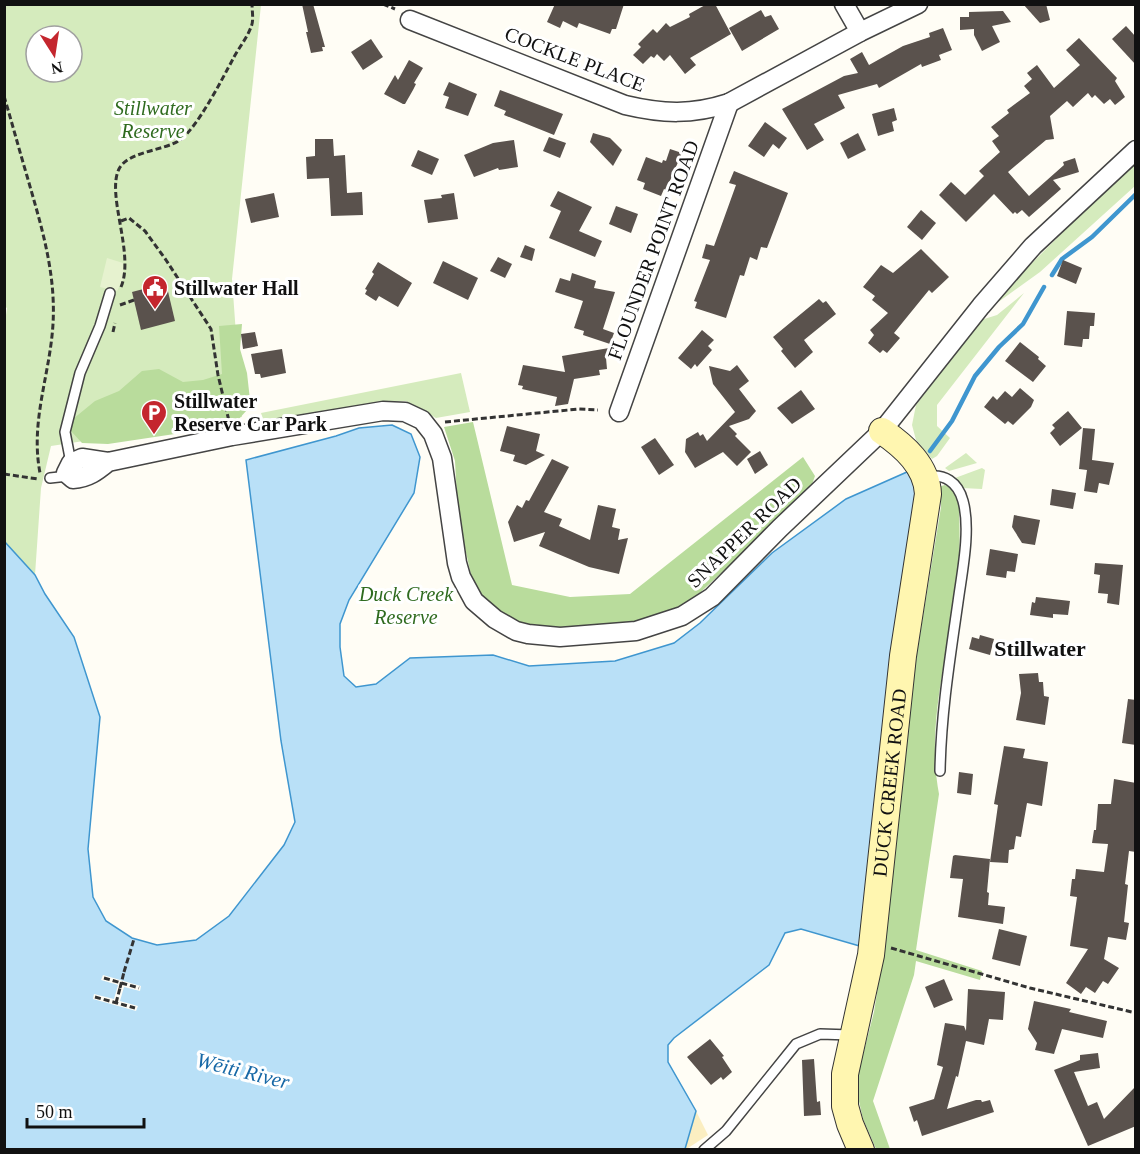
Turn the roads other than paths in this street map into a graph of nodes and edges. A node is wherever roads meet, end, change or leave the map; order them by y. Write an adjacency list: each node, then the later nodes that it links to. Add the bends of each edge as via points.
1 (844, 4): 4 (street)
2 (918, 4): 4 (street, COCKLE PLACE)
3 (410, 20): 5 (street, COCKLE PLACE, via 625,105 681,113)
4 (860, 32): 5 (street, COCKLE PLACE)
5 (729, 103): 8 (street, FLOUNDER POINT ROAD)
6 (1136, 150): 9 (street, SNAPPER ROAD, via 1033,246)
7 (110, 293): 10 (lane, via 80,373)
8 (619, 412)
9 (882, 431): 10 (street, SNAPPER ROAD, via 703,605 636,631 560,637 516,631 484,611 470,595 457,563 442,458 433,434 422,420 405,412 371,411 232,436 108,462 78,479); 11 (street, via 904,448)
10 (57, 474)
11 (926, 477): 12 (lane, via 946,477 956,486 965,517 962,582 942,719); 13 (street, DUCK CREEK ROAD, via 927,504 903,656 871,955)
12 (940, 771)
13 (853, 1035): 14 (lane, via 820,1034 796,1044 726,1131); 15 (street, DUCK CREEK ROAD, via 845,1074 845,1106)
14 (704, 1149)
15 (861, 1149)

